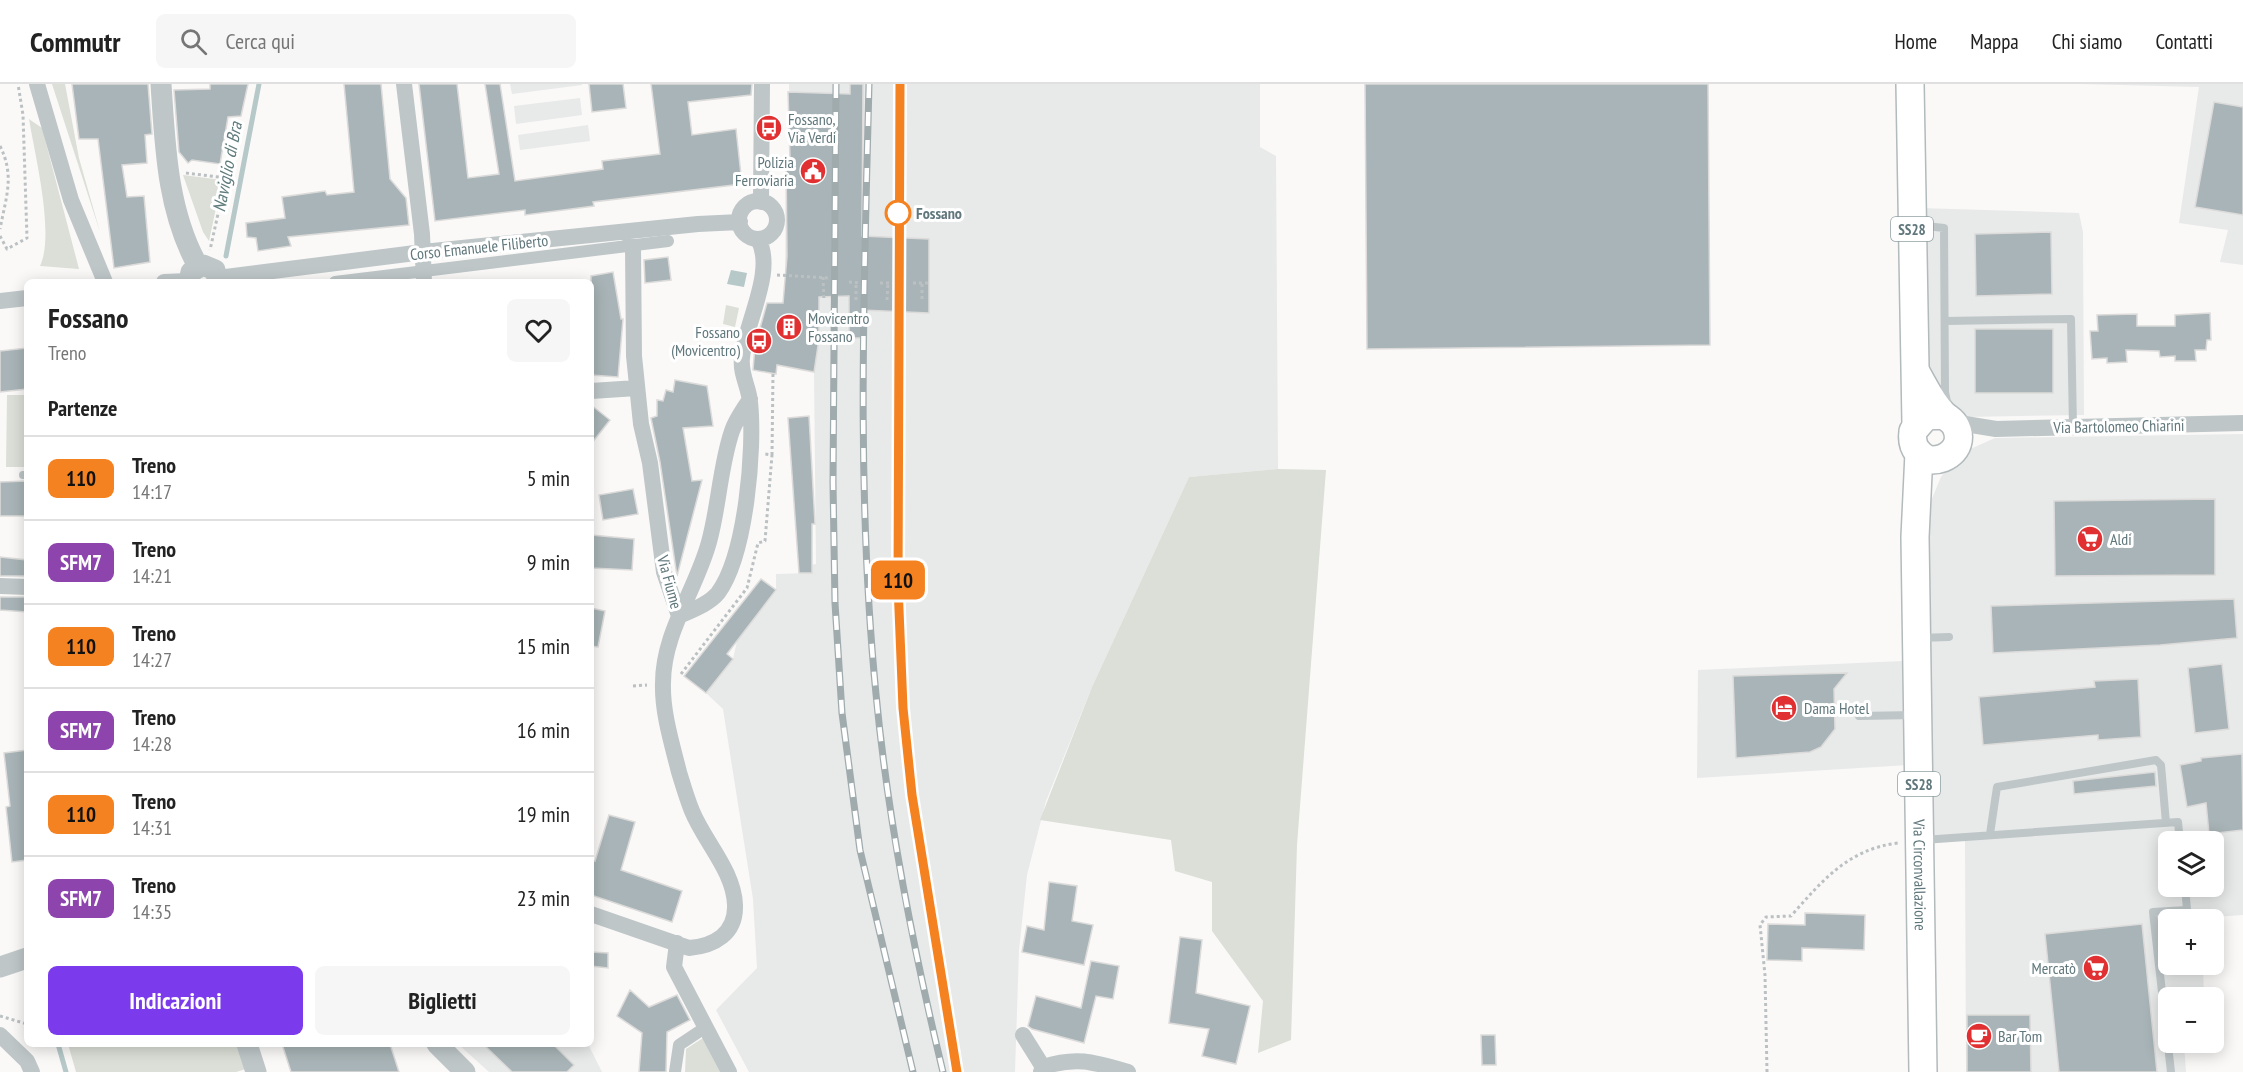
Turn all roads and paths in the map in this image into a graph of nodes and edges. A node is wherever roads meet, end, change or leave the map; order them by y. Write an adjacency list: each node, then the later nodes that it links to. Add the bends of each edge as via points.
1 (18, 84): 13 (path, via 23,115 27,238 7,249)
2 (37, 84): 23 (street, via 71,200)
3 (160, 84): 8 (street)
4 (404, 84): 17 (street)
5 (762, 84): 9 (street)
6 (1910, 84): 11 (main road, SS28)
7 (0, 146): 12 (path, via 9,163 9,179)
8 (169, 177): 19 (street, via 184,234); 19 (path, via 226,178)
9 (761, 202): 10 (street, via 746,207); 14 (street, via 772,207 777,225 770,235)
10 (740, 222): 14 (street, via 744,232); 15 (street, Corso Emanuele Filiberto, via 698,224)
11 (1912, 225): 41 (lane, via 1944,228); 42 (main road, SS28, via 1913,345)
12 (0, 229)
13 (0, 236)
14 (758, 239): 18 (street, via 763,248)
15 (630, 240): 16 (street, Corso Emanuele Filiberto); 17 (street, Corso Emanuele Filiberto); 20 (street, Corso Emanuele Filiberto); 44 (street, Via Fiume)
16 (668, 241)
17 (423, 252): 19 (street, Corso Emanuele Filiberto); 20 (street)
18 (763, 274): 21 (path); 46 (street, via 742,355)
19 (203, 276): 24 (street, Corso Emanuele Filiberto)
20 (424, 277): 25 (street, Corso Emanuele Filiberto)
21 (823, 277): 22 (path); 40 (path)
22 (830, 278)
23 (104, 279)
24 (184, 279)
25 (388, 279)
26 (849, 282): 27 (path)
27 (856, 283): 28 (path); 37 (path)
28 (862, 283)
29 (880, 283): 30 (path)
30 (888, 283): 31 (path); 38 (path)
31 (894, 283)
32 (922, 283): 33 (path); 34 (path); 36 (path)
33 (929, 283)
34 (913, 284)
35 (24, 298): 39 (street)
36 (922, 299)
37 (856, 300)
38 (887, 300)
39 (0, 301)
40 (824, 301)
41 (1945, 321): 48 (lane, via 2071,319); 49 (lane)
42 (1917, 373): 49 (main road, SS28); 49 (main road, SS28, via 1916,424 1926,416)
43 (773, 374): 51 (path)
44 (637, 388): 45 (street); 54 (street, Via Fiume, via 664,572)
45 (594, 392)
46 (750, 399): 50 (street); 54 (street, via 732,430 709,543)
47 (2243, 423): 48 (street, Via Bartolomeo Chiarini)
48 (2073, 428): 49 (street, Via Bartolomeo Chiarini, via 1996,429)
49 (1944, 436): 56 (main road, Via Circonvallazione / SS28, via 1918,508)
50 (751, 453): 51 (path); 54 (street, via 744,516 728,577 716,595)
51 (772, 455): 57 (path, via 765,541 758,543 747,588 681,674)
52 (0, 586): 53 (street)
53 (24, 587)
54 (679, 616): 66 (street, Via Fiume, via 668,644 663,683 666,715 692,811 731,885 735,904 730,929 720,940 688,948)
55 (1948, 637): 56 (lane)
56 (1917, 638): 58 (main road, Via Circonvallazione / SS28)
57 (679, 682)
58 (1918, 715): 59 (lane); 63 (main road, Via Circonvallazione / SS28)
59 (1859, 716)
60 (2166, 823): 61 (lane, via 2178,822); 62 (lane); 62 (lane, via 2161,765 2156,760 1998,787)
61 (2179, 831)
62 (1990, 834): 63 (lane)
63 (1920, 840): 76 (main road, Via Circonvallazione / SS28); 84 (path, via 1887,844 1838,865 1791,916 1766,917 1760,925)
64 (2186, 897): 85 (lane, via 2187,910 2153,912)
65 (594, 915): 66 (street, Via Fiume)
66 (677, 943): 71 (street, via 674,966)
67 (24, 959): 68 (street)
68 (0, 967)
69 (0, 1016): 70 (path)
70 (24, 1023)
71 (706, 1027): 81 (street, via 679,1045); 82 (street)
72 (0, 1035): 78 (street, via 27,1061)
73 (1023, 1035): 77 (street)
74 (248, 1047): 79 (street)
75 (440, 1047): 80 (street)
76 (1922, 1068)
77 (1042, 1070): 83 (street, via 1068,1059)
78 (32, 1072)
79 (254, 1072)
80 (465, 1072)
81 (675, 1072)
82 (729, 1072)
83 (1128, 1072)
84 (1767, 1072)
85 (2171, 1072)

